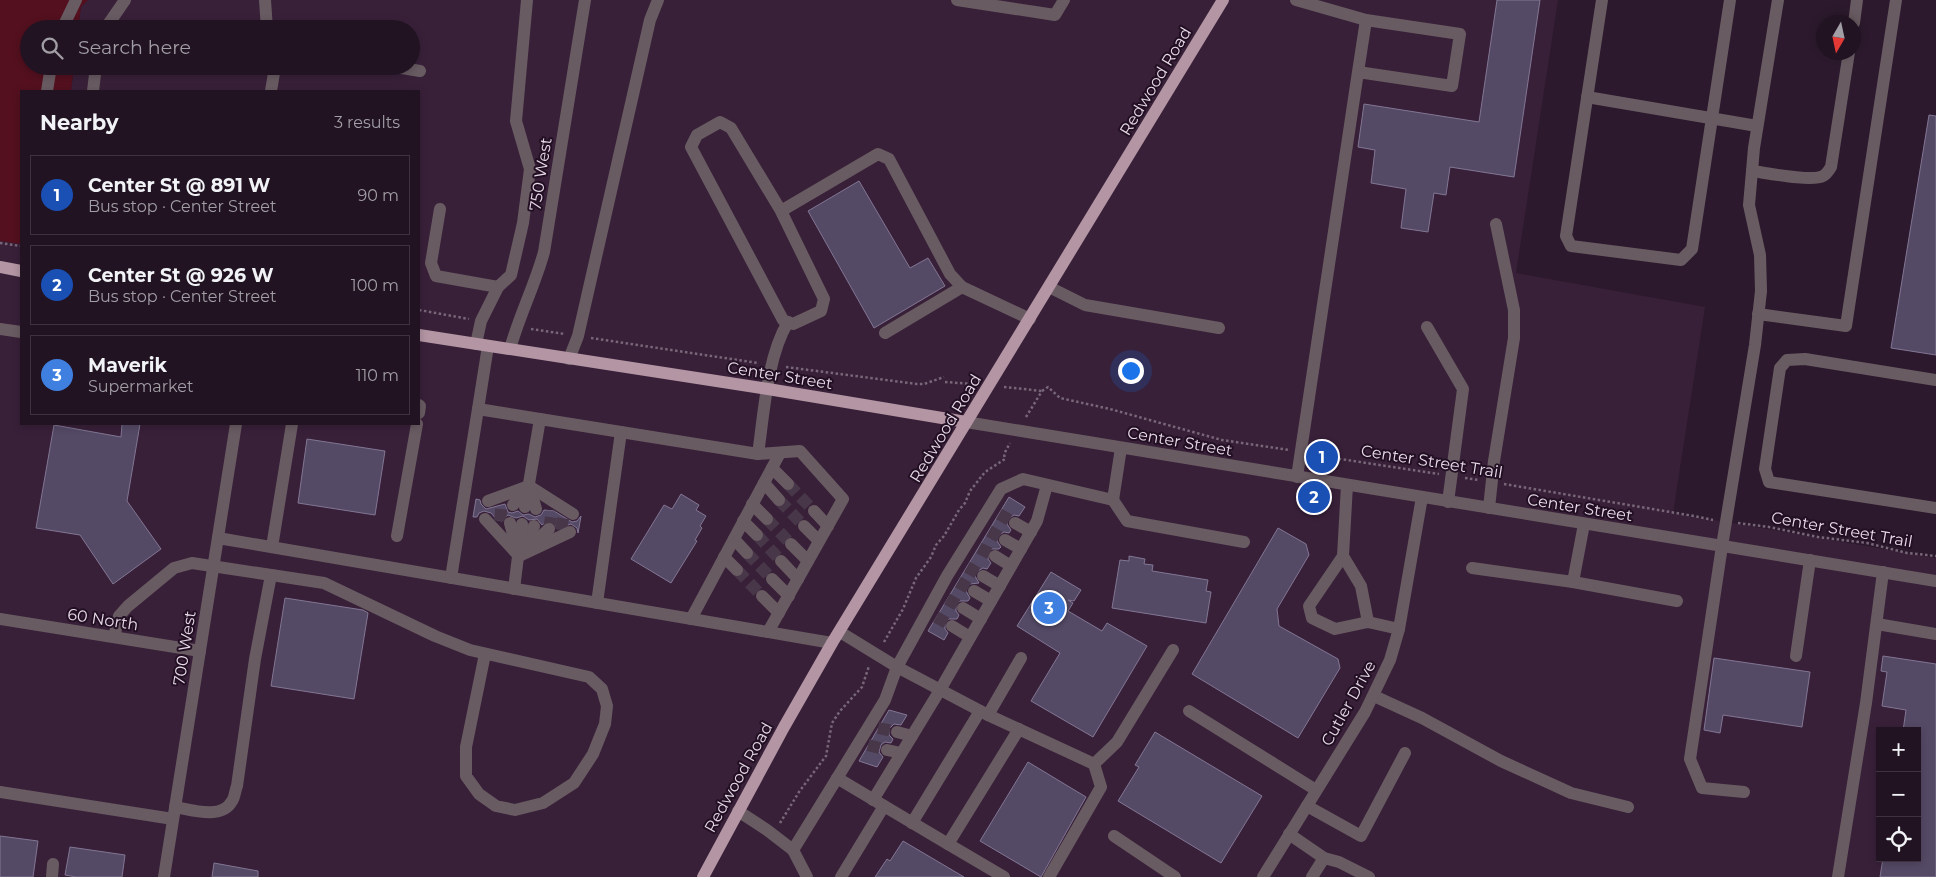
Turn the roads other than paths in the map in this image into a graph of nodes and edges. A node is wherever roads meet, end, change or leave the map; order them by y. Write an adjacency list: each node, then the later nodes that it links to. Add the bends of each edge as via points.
1 (76, 0): 17 (street)
2 (125, 0): 18 (street)
3 (265, 0): 19 (street)
4 (527, 0): 38 (street, via 516,122 530,169 523,223 511,274)
5 (585, 0): 51 (street, 750 West, via 544,252)
6 (658, 0): 52 (street, via 650,20 578,336)
7 (957, 0): 8 (street, via 1055,15)
8 (1064, 0)
9 (1223, 0): 40 (main road, Redwood Road)
10 (1296, 0): 20 (street)
11 (1602, 0): 29 (street)
12 (1730, 0): 30 (street)
13 (1778, 0): 31 (street)
14 (1857, 0): 16 (street)
15 (1896, 0): 41 (street, via 1846,326)
16 (1855, 15)
17 (66, 20)
18 (111, 20)
19 (266, 20)
20 (1366, 20): 22 (street); 22 (street, via 1460,34 1452,86)
21 (1848, 60): 32 (street, via 1831,167 1827,173 1811,178)
22 (1358, 72): 66 (street)
23 (49, 75): 26 (street)
24 (95, 75): 27 (street)
25 (274, 75): 28 (street)
26 (46, 90)
27 (93, 90)
28 (271, 90)
29 (1587, 97): 30 (street); 30 (street, via 1566,236 1571,246 1681,260 1692,249)
30 (1712, 119): 31 (street)
31 (1757, 126): 32 (street)
32 (1752, 170): 41 (street, via 1749,206 1760,255)
33 (440, 209): 38 (street, via 431,263 436,276)
34 (781, 211): 39 (street, via 878,154 889,159 950,274); 43 (street, via 824,299 821,311 793,324); 43 (street, via 731,128 720,122 697,135 691,147 783,320)
35 (1496, 224): 78 (street, via 1514,310 1514,338)
36 (0, 267): 37 (main road)
37 (20, 270)
38 (498, 286): 50 (street, via 481,321)
39 (962, 287): 42 (street); 48 (street)
40 (1049, 287): 42 (main road, Redwood Road); 45 (street, via 1085,305)
41 (1758, 314): 97 (street)
42 (1030, 319): 57 (main road, Redwood Road)
43 (788, 322): 54 (street, via 779,336)
44 (1427, 327): 76 (street, via 1464,390)
45 (1219, 328)
46 (0, 329): 47 (street)
47 (20, 332)
48 (885, 333)
49 (420, 335): 50 (main road, Center Street)
50 (482, 345): 51 (main road, Center Street); 55 (street)
51 (510, 349): 52 (main road, Center Street)
52 (569, 359): 54 (main road, Center Street)
53 (1936, 380): 79 (street, via 1805,359 1787,360 1780,368 1765,469 1770,482)
54 (768, 389): 57 (main road, Center Street); 64 (street)
55 (478, 409): 56 (street); 115 (street)
56 (540, 419): 61 (street); 71 (street)
57 (966, 422): 62 (street, Center Street); 138 (main road, Redwood Road)
58 (236, 425): 91 (street, 700 West)
59 (292, 425): 98 (street)
60 (417, 425): 89 (street)
61 (621, 432): 64 (street); 127 (street)
62 (1121, 448): 66 (street, Center Street); 74 (street)
63 (780, 453): 64 (street); 65 (street); 87 (street, via 800,451 842,499)
64 (758, 454)
65 (772, 468): 67 (street); 68 (street)
66 (1297, 477): 70 (street, Center Street)
67 (764, 484): 73 (street); 77 (street)
68 (788, 484)
69 (1048, 485): 74 (street); 88 (street); 148 (street, via 1023,479 1001,489 984,528)
70 (1347, 485): 72 (street, Center Street); 103 (street)
71 (529, 486): 71 (street, via 519,506); 71 (street, via 563,513); 75 (street)
72 (1422, 497): 76 (street, Center Street); 136 (street, Cutler Drive)
73 (779, 500)
74 (1113, 500): 95 (street, via 1127,521)
75 (488, 501)
76 (1448, 502): 78 (street, Center Street)
77 (752, 504): 82 (street); 83 (street)
78 (1489, 508): 85 (street, Center Street)
79 (1936, 508)
80 (814, 512): 87 (street)
81 (485, 519): 101 (street)
82 (767, 519)
83 (743, 521): 90 (street); 92 (street)
84 (1015, 523): 88 (street)
85 (1584, 524): 97 (street, Center Street); 119 (street)
86 (804, 526): 94 (street)
87 (828, 526): 94 (street)
88 (1031, 532): 99 (street)
89 (396, 536)
90 (757, 536)
91 (218, 538): 98 (street); 109 (street, 700 West)
92 (734, 539): 100 (street); 104 (street)
93 (1005, 540): 99 (street)
94 (819, 541): 107 (street)
95 (1244, 542)
96 (792, 544): 107 (street)
97 (1722, 546): 105 (street, Center Street); 163 (street, via 1690,759 1702,788)
98 (272, 547): 115 (street)
99 (1021, 549): 108 (street)
100 (747, 552)
101 (519, 556): 101 (street, via 517,524); 101 (street, via 560,530); 121 (street)
102 (995, 556): 108 (street)
103 (1343, 556): 133 (street, via 1361,586); 133 (street, via 1308,606 1312,618 1336,629)
104 (724, 557): 111 (street); 132 (street)
105 (1810, 560): 112 (street, Center Street); 146 (street)
106 (781, 561): 117 (street)
107 (808, 561): 117 (street)
108 (1011, 566): 120 (street)
109 (213, 567): 113 (street); 141 (street, via 192,563 174,568 119,616); 143 (street, 700 West)
110 (1472, 568): 119 (street)
111 (737, 570)
112 (1883, 572): 118 (street, Center Street); 134 (street)
113 (270, 575): 145 (street, via 324,583 435,636); 168 (street, via 232,802 222,811)
114 (983, 576): 120 (street)
115 (451, 578): 121 (street)
116 (772, 579): 124 (street)
117 (798, 579): 124 (street)
118 (1936, 581)
119 (1573, 582): 126 (street)
120 (1000, 586): 125 (street)
121 (514, 589): 127 (street)
122 (974, 591): 125 (street)
123 (762, 596): 129 (street)
124 (789, 596): 129 (street)
125 (991, 601): 130 (street)
126 (1677, 601)
127 (597, 603): 132 (street)
128 (963, 608): 130 (street)
129 (779, 613): 137 (street)
130 (981, 618): 140 (street)
131 (0, 619): 141 (street, 60 North)
132 (691, 619): 137 (street)
133 (1368, 622): 136 (street)
134 (1877, 624): 139 (street); 187 (street)
135 (952, 626): 140 (street)
136 (1399, 629): 150 (street, Cutler Drive)
137 (768, 632): 142 (street)
138 (840, 632): 142 (main road, Redwood Road); 148 (street)
139 (1936, 634)
140 (970, 636): 149 (street)
141 (114, 637): 143 (street, 60 North)
142 (832, 643): 167 (main road, Redwood Road)
143 (200, 650): 168 (street, 700 West)
144 (1173, 650): 159 (street, via 1117,742)
145 (485, 654): 145 (street, via 589,677 602,689 607,706 605,724 594,754 574,783 543,803 515,810 496,806 479,794 466,776 466,747)
146 (1796, 656)
147 (1021, 658): 152 (street)
148 (897, 667): 149 (street); 160 (street, via 874,727)
149 (940, 690): 152 (street); 155 (street)
150 (1374, 696): 161 (street, Cutler Drive); 166 (street, via 1571,793)
151 (1189, 711): 161 (street)
152 (984, 713): 153 (street); 169 (street)
153 (1019, 729): 159 (street); 172 (street)
154 (896, 732): 155 (street)
155 (912, 736): 157 (street)
156 (887, 750): 157 (street)
157 (901, 753): 164 (street)
158 (1405, 753): 165 (street, via 1361,836)
159 (1094, 764): 182 (street, via 1101,787)
160 (837, 778): 164 (street); 173 (street)
161 (1316, 790): 165 (street, Cutler Drive)
162 (0, 792): 168 (street)
163 (1744, 792)
164 (878, 803): 169 (street); 180 (street)
165 (1307, 806): 170 (street, Cutler Drive)
166 (1628, 807)
167 (738, 811): 173 (street); 178 (main road, Redwood Road)
168 (174, 813): 177 (street, 700 West)
169 (912, 823): 172 (street)
170 (1289, 834): 174 (street); 184 (street, Cutler Drive)
171 (1114, 836): 183 (street)
172 (948, 844): 181 (street)
173 (793, 850): 179 (street)
174 (1324, 858): 185 (street); 186 (street)
175 (53, 864): 176 (street)
176 (52, 877)
177 (164, 877)
178 (703, 877)
179 (807, 877)
180 (841, 877)
181 (1004, 877)
182 (1049, 877)
183 (1175, 877)
184 (1263, 877)
185 (1312, 877)
186 (1369, 877)
187 (1838, 877)

